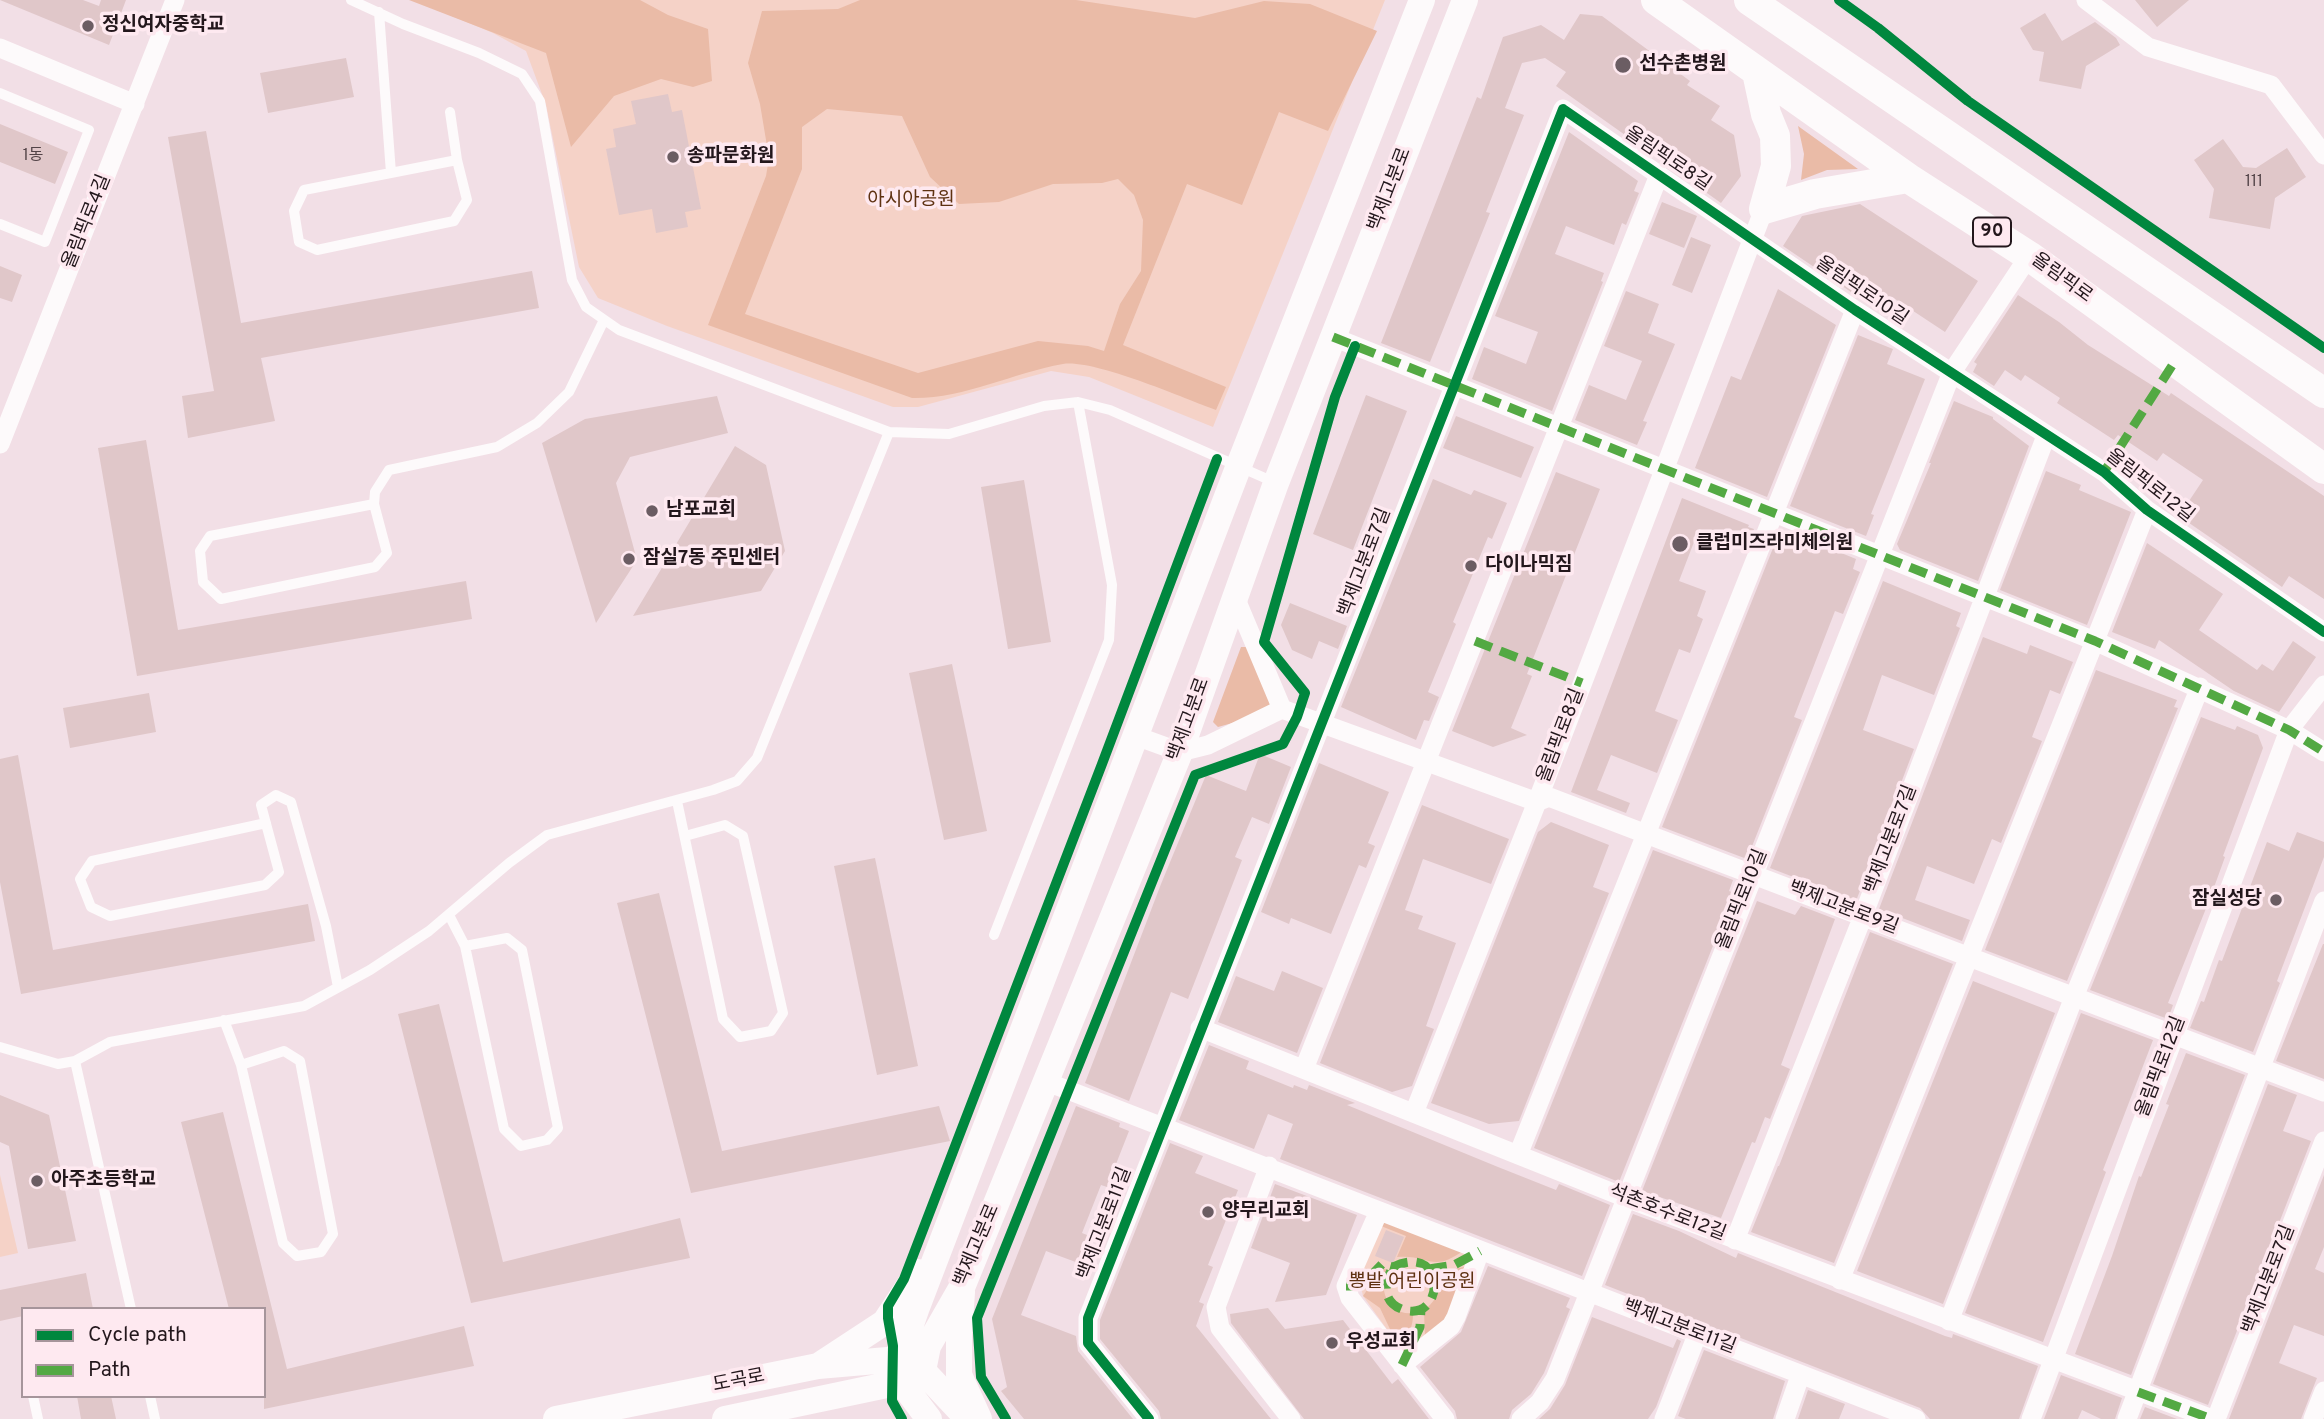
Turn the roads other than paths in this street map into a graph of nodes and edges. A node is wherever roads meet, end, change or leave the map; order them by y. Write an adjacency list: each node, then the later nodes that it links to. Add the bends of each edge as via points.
1 (175, 0): 12 (street, 올림픽로4길)
2 (351, 0): 8 (lane)
3 (1422, 0): 35 (main road, 백제고분로)
4 (1465, 0): 26 (main road, 백제고분로)
5 (1657, 0): 10 (main road, 올림픽로 / 90)
6 (1749, 0): 29 (main road)
7 (2086, 0): 15 (street, via 2148,47 2271,85)
8 (379, 12): 17 (lane); 25 (lane, via 522,74 540,101 572,279 586,307)
9 (0, 48): 12 (street)
10 (1757, 72): 19 (main road, 올림픽로 / 90); 20 (main road, via 1775,136 1776,166)
11 (0, 93): 21 (lane, via 89,130 45,242)
12 (135, 104): 34 (street, 올림픽로4길)
13 (1563, 109): 18 (street, 올림픽로8길); 28 (street, 백제고분로7길)
14 (450, 112): 16 (lane)
15 (2324, 155)
16 (457, 160): 17 (lane); 17 (lane, via 467,200 454,221 317,250 299,242 294,211 304,190)
17 (391, 173)
18 (1659, 175): 22 (street, 올림픽로8길); 31 (street)
19 (1908, 178): 20 (main road, via 1815,194); 23 (main road, 올림픽로 / 90)
20 (1764, 209): 22 (street, 올림픽로8길)
21 (0, 224)
22 (1752, 239): 24 (street, 올림픽로10길); 36 (street, 올림픽로8길)
23 (2029, 256): 27 (street, 올림픽로10길); 37 (main road, 올림픽로 / 90)
24 (1855, 310): 27 (street, 올림픽로10길); 41 (street)
25 (604, 320): 32 (lane, via 630,335); 39 (lane, via 569,392 537,423 497,447 389,470 375,492)
26 (1333, 337): 28 (street); 38 (main road, 백제고분로)
27 (1952, 372): 33 (street, 올림픽로12길); 42 (street, 올림픽로10길)
28 (1455, 386): 31 (street); 50 (street, 백제고분로7길)
29 (2324, 393)
30 (1078, 402): 32 (lane, via 1044,406 949,434); 35 (lane, via 1110,410); 65 (lane, via 1112,585 1109,640)
31 (1560, 427): 36 (street); 55 (street, via 1496,606)
32 (889, 432): 56 (lane, via 757,758 737,781)
33 (2046, 436): 40 (street, 올림픽로12길, via 2104,472); 43 (street, 백제고분로7길)
34 (0, 444)
35 (1238, 468): 38 (lane); 52 (main road, 백제고분로)
36 (1663, 468): 41 (street); 57 (street, 올림픽로8길)
37 (2324, 468)
38 (1276, 483): 44 (main road, 백제고분로)
39 (374, 504): 39 (lane, via 210,536 200,551 203,582 221,599 375,567 387,553)
40 (2147, 510): 45 (street, 올림픽로12길); 46 (street)
41 (1775, 513): 42 (street); 59 (street)
42 (1880, 554): 43 (street); 61 (street, 올림픽로10길)
43 (1984, 596): 46 (street); 64 (street, 백제고분로7길)
44 (1235, 597): 49 (street); 53 (main road, 백제고분로)
45 (2324, 632)
46 (2095, 641): 48 (street); 67 (street)
47 (2324, 685): 51 (street, 올림픽로12길)
48 (2200, 687): 51 (street); 69 (street)
49 (1282, 709): 50 (street, 백제고분로9길); 53 (street, via 1208,745)
50 (1322, 724): 55 (street, 백제고분로9길); 71 (street, 백제고분로7길)
51 (2289, 730): 54 (street); 72 (street, 올림픽로12길)
52 (1136, 736): 53 (street); 87 (main road, 백제고분로)
53 (1180, 752): 78 (main road, 백제고분로)
54 (2324, 752)
55 (1427, 763): 57 (street, 백제고분로9길); 77 (street)
56 (677, 801): 60 (lane); 63 (lane, via 547,835)
57 (1537, 802): 59 (street, 백제고분로9길, via 1549,797); 80 (street, 올림픽로8길)
58 (266, 823): 58 (lane, via 92,861 80,879 91,907 110,916 264,885 279,872); 68 (lane, via 261,805 276,795 291,802)
59 (1647, 834): 61 (street, 백제고분로9길); 83 (street)
60 (685, 836): 60 (lane, via 725,825 743,836 783,1013 771,1031 740,1037 723,1019)
61 (1753, 875): 64 (street, 백제고분로9길); 85 (street, 올림픽로10길)
62 (2324, 901): 76 (street)
63 (449, 915): 66 (lane); 68 (lane)
64 (1863, 916): 67 (street, 백제고분로9길); 88 (street, 백제고분로7길)
65 (994, 935)
66 (465, 946): 66 (lane, via 507,938 522,950 558,1128 547,1140 521,1146 504,1129)
67 (1969, 957): 69 (street, 백제고분로9길); 90 (street)
68 (338, 987): 70 (lane, via 304,1006)
69 (2074, 997): 72 (street, 백제고분로9길); 94 (street)
70 (224, 1020): 74 (lane, via 110,1042); 75 (lane)
71 (1200, 1028): 77 (street, 석촌호수로12길); 81 (street, 백제고분로11길)
72 (2175, 1035): 76 (street, 백제고분로9길); 96 (street, 올림픽로12길)
73 (0, 1047): 74 (lane, via 58,1064)
74 (75, 1061): 93 (lane)
75 (241, 1065): 75 (lane, via 284,1051 300,1061 333,1234 321,1252 297,1256 283,1244)
76 (2261, 1068): 79 (street, 백제고분로9길); 102 (street)
77 (1304, 1069): 80 (street, 석촌호수로12길)
78 (1047, 1082): 81 (street, 백제고분로11길); 91 (main road, 백제고분로)
79 (2324, 1092)
80 (1414, 1113): 83 (street, 석촌호수로12길)
81 (1163, 1125): 84 (street, 백제고분로11길); 113 (street, 백제고분로11길, via 1088,1318 1088,1343)
82 (2324, 1141): 121 (street, 백제고분로7길)
83 (1518, 1155): 85 (street, 석촌호수로12길)
84 (1269, 1166): 86 (street, 백제고분로11길); 114 (street, via 1216,1307 1220,1328)
85 (1626, 1198): 88 (street, 석촌호수로12길); 92 (street, 올림픽로10길)
86 (1379, 1211): 89 (street, 백제고분로11길); 97 (street, via 1346,1286 1350,1298)
87 (948, 1227): 98 (main road, via 885,1322); 99 (main road, 백제고분로)
88 (1735, 1240): 90 (street, 석촌호수로12길)
89 (1480, 1251): 92 (street, 백제고분로11길); 97 (street, via 1451,1326)
90 (1840, 1280): 94 (street, 석촌호수로12길)
91 (963, 1285): 99 (main road, 백제고분로); 112 (main road, via 959,1375)
92 (1590, 1293): 95 (street, 백제고분로11길); 116 (street, 올림픽로10길, via 1555,1379)
93 (131, 1307)
94 (1949, 1321): 96 (street, 석촌호수로12길)
95 (1697, 1335): 100 (street, 백제고분로11길); 117 (street)
96 (2053, 1360): 102 (street, 석촌호수로12길); 119 (street, 올림픽로12길)
97 (1402, 1365): 115 (street)
98 (818, 1366): 99 (main road, 도곡로); 108 (main road, 도곡로)
99 (912, 1368): 109 (main road, 도곡로); 110 (main road); 111 (main road)
100 (1800, 1376): 105 (street, 백제고분로11길); 118 (street)
101 (2324, 1391): 122 (street)
102 (2138, 1392): 120 (street); 121 (street, 석촌호수로12길)
103 (33, 1398): 106 (lane)
104 (150, 1398): 107 (lane)
105 (1912, 1418)
106 (38, 1419)
107 (155, 1419)
108 (555, 1419)
109 (725, 1419)
110 (929, 1419)
111 (968, 1419)
112 (979, 1419)
113 (1149, 1419)
114 (1291, 1419)
115 (1445, 1419)
116 (1521, 1419)
117 (1664, 1419)
118 (1785, 1419)
119 (2031, 1419)
120 (2127, 1419)
121 (2214, 1419)
122 (2313, 1419)

